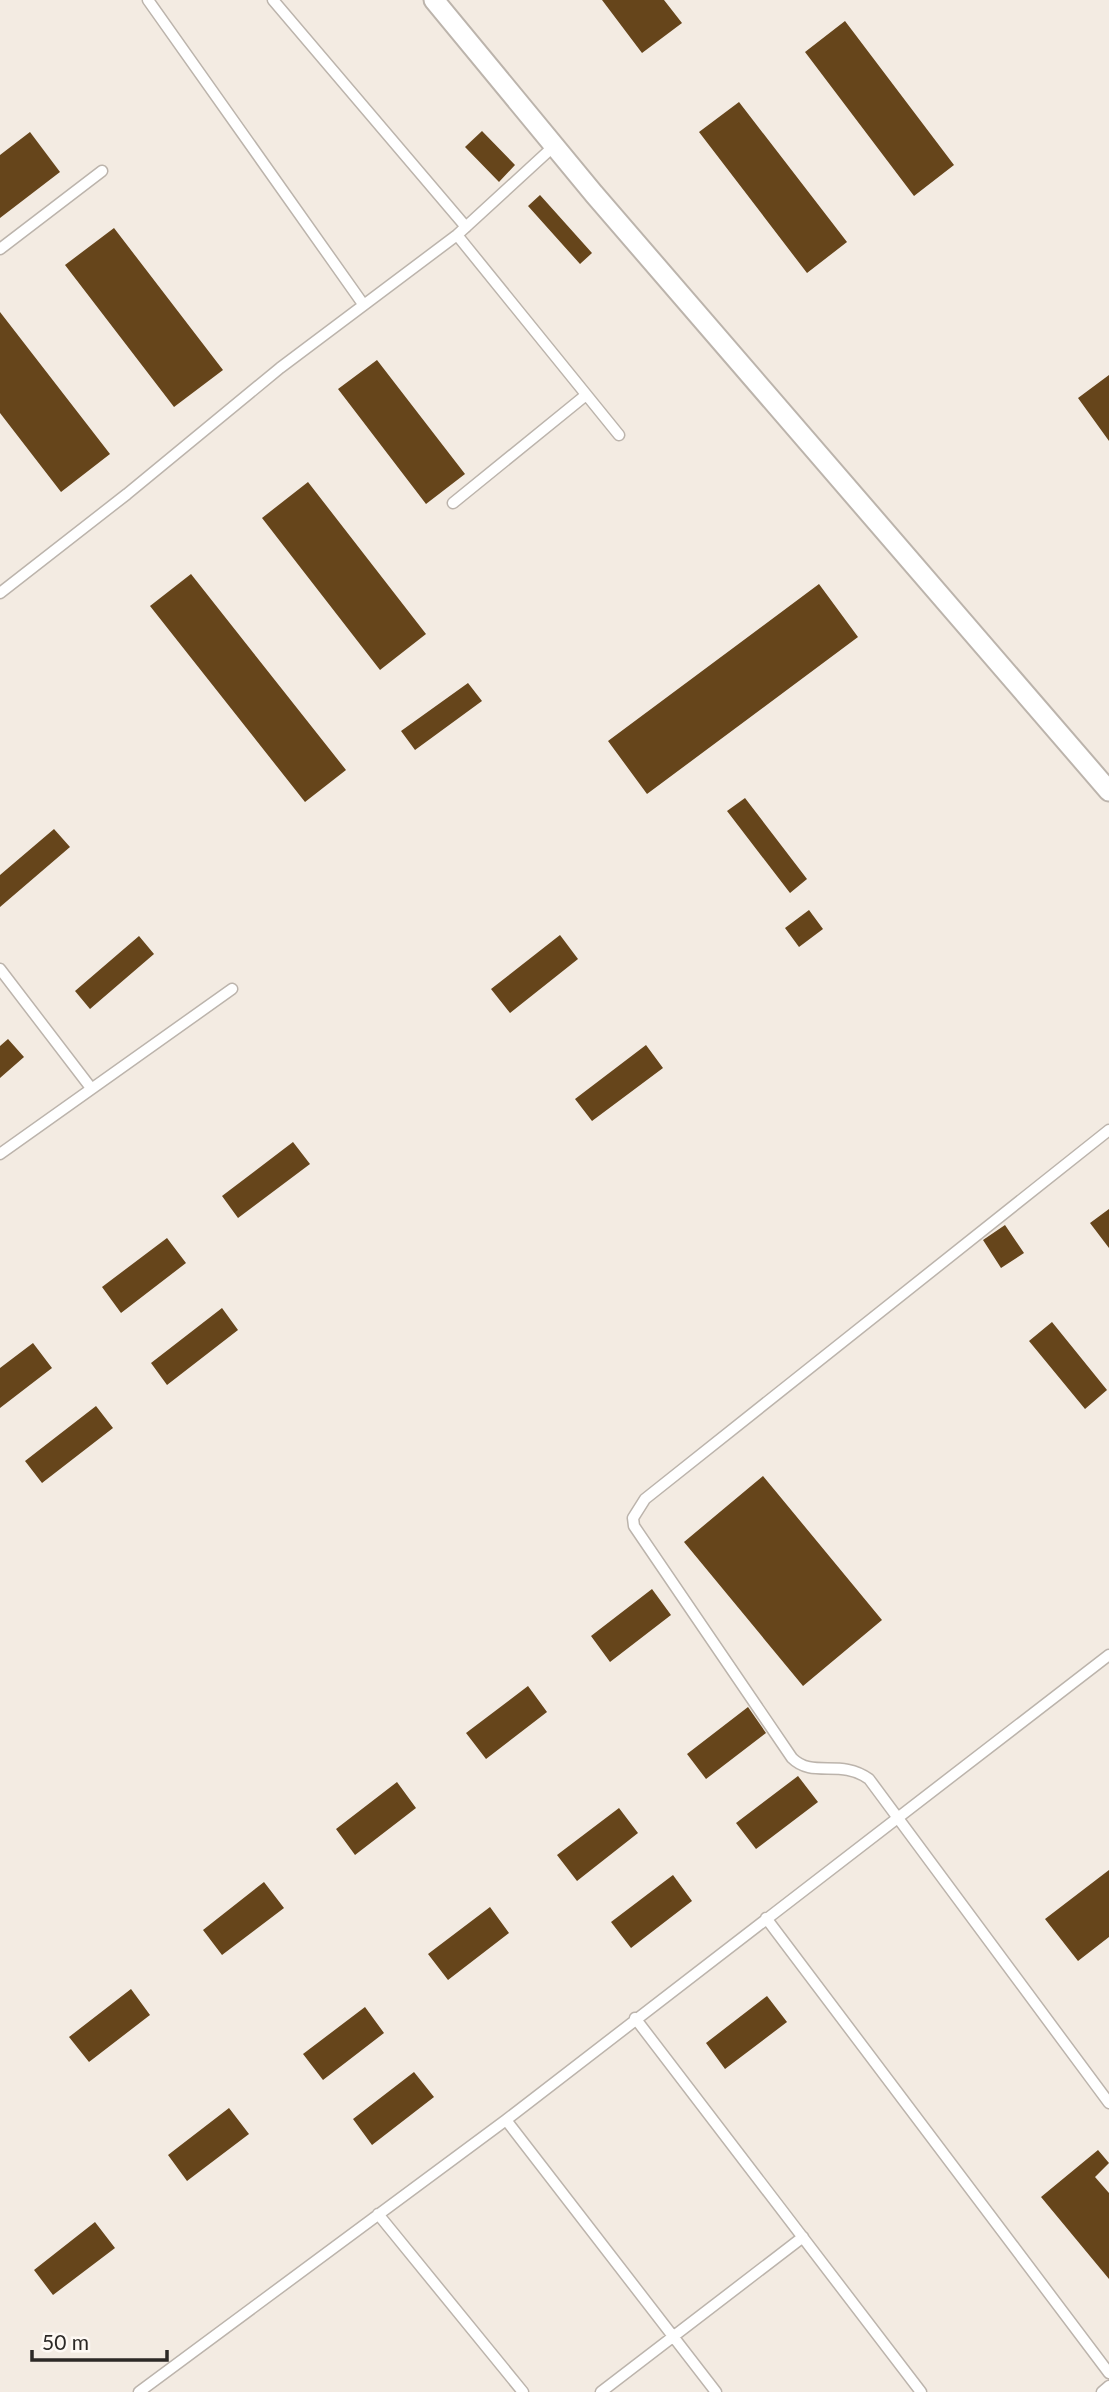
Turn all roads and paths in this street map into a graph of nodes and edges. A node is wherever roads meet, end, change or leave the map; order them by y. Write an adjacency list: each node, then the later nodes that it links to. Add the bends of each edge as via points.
1 (148, 0): 9 (lane)
2 (273, 0): 6 (lane)
3 (437, 1): 4 (street)
4 (554, 146): 6 (lane); 14 (street)
5 (102, 171): 8 (lane)
6 (466, 227): 7 (lane)
7 (457, 235): 9 (lane); 10 (lane)
8 (0, 249)
9 (363, 304): 13 (lane)
10 (586, 395): 11 (lane); 12 (lane)
11 (619, 435)
12 (453, 503)
13 (0, 593)
14 (1109, 791)
15 (0, 969): 17 (lane)
16 (232, 989): 17 (lane)
17 (91, 1088): 19 (lane)
18 (1109, 1130): 21 (lane, via 645,1499 633,1518 792,1758 810,1769 856,1770 869,1779)
19 (0, 1154)
20 (1109, 1655): 21 (lane)
21 (896, 1818): 22 (lane); 24 (lane)
22 (766, 1918): 23 (lane); 29 (lane)
23 (635, 2018): 25 (lane); 27 (lane)
24 (1109, 2103)
25 (506, 2120): 26 (lane); 28 (lane)
26 (378, 2214): 31 (lane); 32 (lane)
27 (803, 2237): 28 (lane); 35 (lane)
28 (673, 2337): 33 (lane); 34 (lane)
29 (1109, 2373)
30 (1109, 2386): 36 (lane)
31 (139, 2392)
32 (523, 2392)
33 (601, 2392)
34 (716, 2392)
35 (920, 2392)
36 (1102, 2392)

